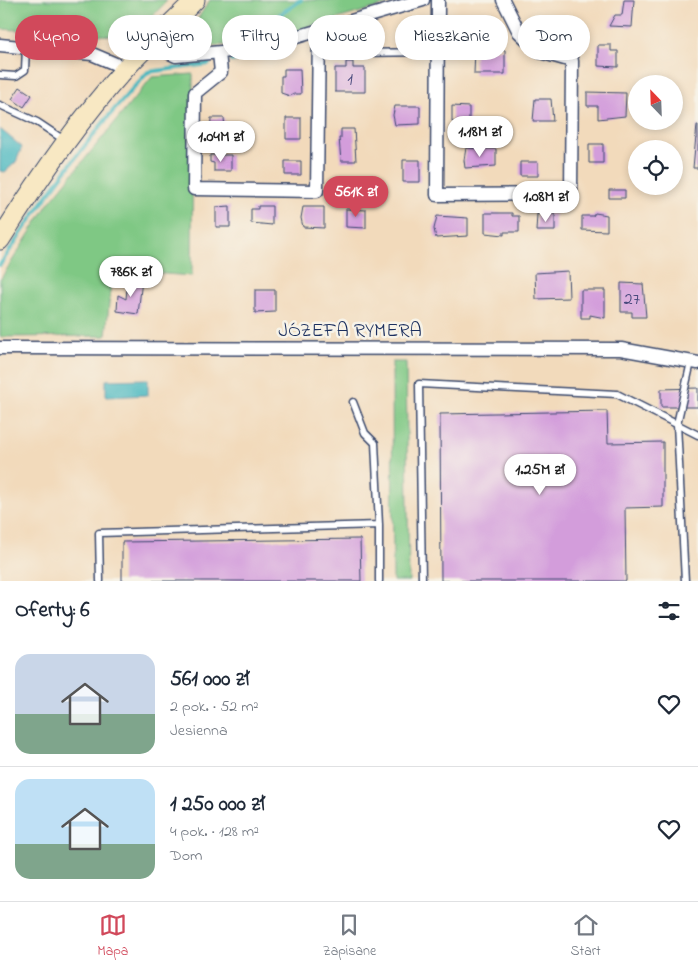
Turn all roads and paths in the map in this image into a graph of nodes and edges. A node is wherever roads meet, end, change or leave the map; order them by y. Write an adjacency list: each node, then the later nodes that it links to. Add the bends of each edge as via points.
1 (195, 0): 5 (street)
2 (423, 0): 6 (street)
3 (438, 0): 7 (street)
4 (503, 0): 17 (street, via 518,32 540,52 572,61 571,194 437,195)
5 (180, 15)
6 (371, 15)
7 (438, 15)
8 (308, 33): 12 (street, via 255,49)
9 (0, 45): 10 (street)
10 (15, 46)
11 (212, 53): 12 (street)
12 (219, 53): 16 (street, via 221,72 195,93 194,190 317,191)
13 (98, 56): 18 (street)
14 (25, 60): 19 (lane, via 25,70 16,76)
15 (134, 60): 18 (street)
16 (319, 60)
17 (438, 60)
18 (126, 68): 21 (street)
19 (0, 75)
20 (0, 105): 21 (lane, via 37,122)
21 (66, 141): 22 (street)
22 (0, 240)
23 (0, 348): 24 (street, JÓZEFA RYMERA, via 621,349)
24 (695, 362): 26 (lane)
25 (353, 402): 28 (lane, via 365,433 375,442)
26 (677, 424): 27 (lane); 31 (lane, via 617,394 419,384); 32 (lane)
27 (698, 435)
28 (378, 525): 29 (lane, via 99,533); 30 (lane)
29 (100, 581)
30 (379, 581)
31 (422, 581)
32 (685, 581)

